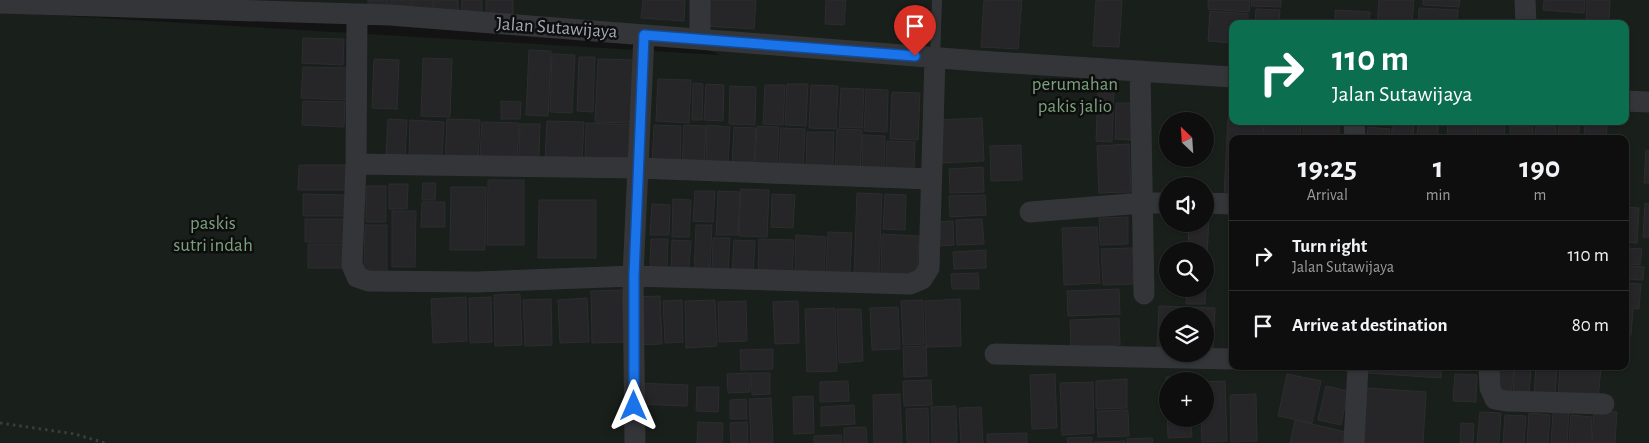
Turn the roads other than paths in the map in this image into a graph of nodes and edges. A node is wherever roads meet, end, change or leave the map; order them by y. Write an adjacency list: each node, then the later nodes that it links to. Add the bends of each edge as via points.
1 (700, 0): 9 (street)
2 (937, 0): 10 (lane)
3 (1525, 0): 7 (street)
4 (0, 3): 5 (street, Jalan Sutawijaya)
5 (305, 6): 6 (street, Jalan Sutawijaya)
6 (357, 14): 8 (street, Jalan Sutawijaya); 15 (street)
7 (1526, 20)
8 (644, 35): 9 (street, Jalan Sutawijaya); 16 (street)
9 (700, 39): 10 (street, Jalan Sutawijaya)
10 (935, 58): 11 (street, Jalan Sutawijaya); 17 (street)
11 (1140, 71): 12 (street, Jalan Sutawijaya); 18 (street)
12 (1229, 76)
13 (1629, 101): 14 (street)
14 (1649, 102)
15 (356, 164): 16 (street); 23 (street, via 352,265 356,277 368,281 476,282)
16 (638, 168): 17 (street); 23 (street)
17 (931, 179): 23 (street, via 929,268 922,279 910,284)
18 (1142, 203): 19 (street); 22 (street); 24 (street)
19 (1159, 203)
20 (1214, 204): 21 (street)
21 (1229, 204)
22 (1030, 212)
23 (634, 276): 30 (street)
24 (1144, 294)
25 (995, 354): 26 (street)
26 (1229, 359)
27 (1358, 370): 31 (street)
28 (1489, 370): 29 (street, via 1494,399)
29 (1604, 404)
30 (635, 443)
31 (1354, 443)

